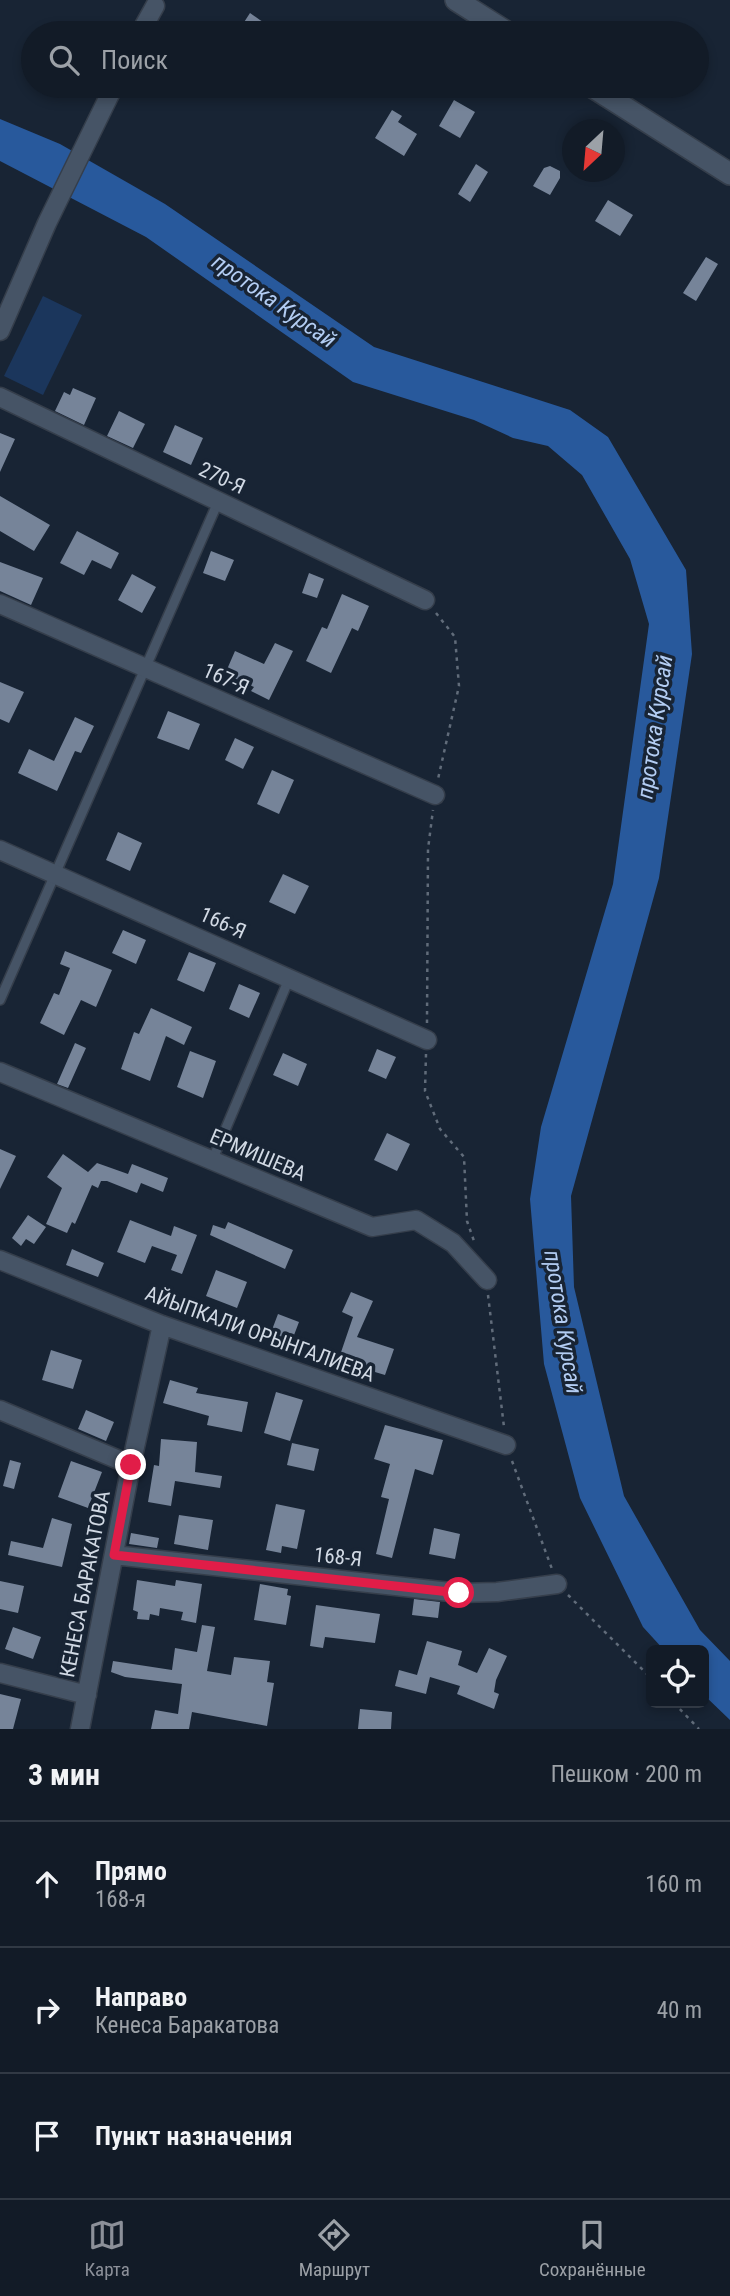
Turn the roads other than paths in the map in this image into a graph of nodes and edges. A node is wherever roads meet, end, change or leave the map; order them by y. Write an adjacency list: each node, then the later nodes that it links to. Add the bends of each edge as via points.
1 (456, 0): 4 (street)
2 (152, 2): 3 (street)
3 (145, 21)
4 (489, 21)
5 (108, 98): 8 (street)
6 (610, 98): 7 (street)
7 (730, 174)
8 (0, 331)
9 (0, 397): 10 (street, 270-Я)
10 (218, 502): 11 (street, 270-Я); 13 (lane)
11 (425, 600)
12 (0, 604): 13 (street, 167-Я)
13 (144, 668): 14 (street, 167-Я); 16 (lane)
14 (435, 795)
15 (0, 850): 16 (street, 166-Я)
16 (55, 874): 17 (street, 166-Я); 18 (lane)
17 (290, 977): 19 (street, 166-Я); 21 (lane)
18 (0, 1000)
19 (426, 1041)
20 (0, 1072): 21 (street, ЕРМИШЕВА)
21 (212, 1161): 23 (street, ЕРМИШЕВА, via 372,1227 416,1220 453,1243)
22 (0, 1260): 24 (street, АЙЫПКАЛИ ОРЫНГАЛИЕВА)
23 (487, 1280)
24 (162, 1325): 26 (street, АЙЫПКАЛИ ОРЫНГАЛИЕВА); 27 (street, КЕНЕСА БАРАКАТОВА)
25 (0, 1410): 27 (street)
26 (506, 1445)
27 (131, 1465): 28 (street, КЕНЕСА БАРАКАТОВА)
28 (114, 1555): 29 (street, 168-Я, via 459,1593); 31 (street, КЕНЕСА БАРАКАТОВА)
29 (558, 1584)
30 (0, 1673): 31 (street)
31 (87, 1695): 32 (street, КЕНЕСА БАРАКАТОВА)
32 (80, 1729)

